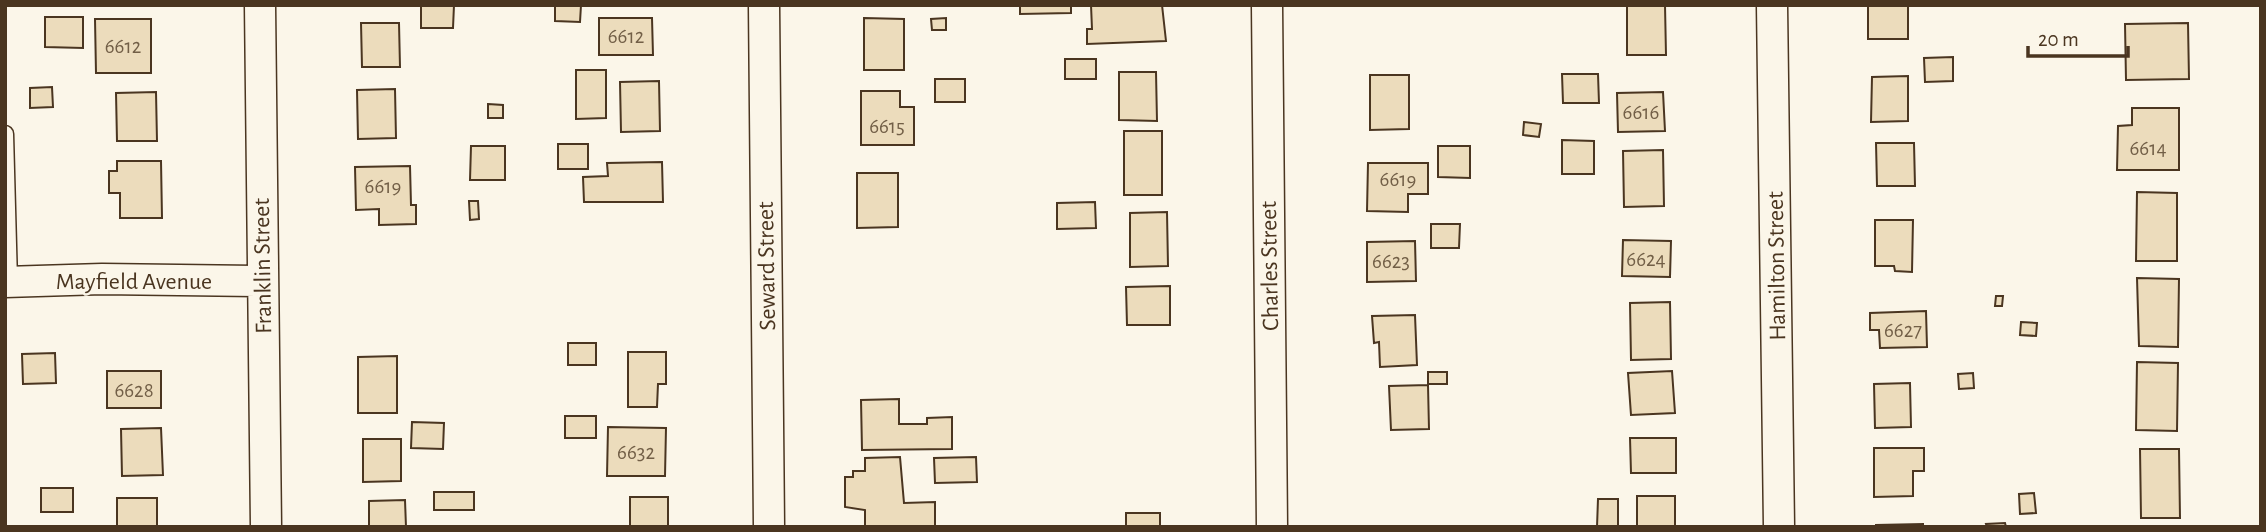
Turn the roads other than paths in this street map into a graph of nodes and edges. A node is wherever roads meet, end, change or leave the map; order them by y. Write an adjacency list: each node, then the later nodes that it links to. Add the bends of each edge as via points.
1 (260, 5): 6 (street, Franklin Street)
2 (764, 5): 9 (street, Seward Street)
3 (1267, 5): 10 (street, Charles Street)
4 (1772, 5): 11 (street, Hamilton Street)
5 (5, 134): 7 (lane)
6 (262, 281): 7 (street, Mayfield Avenue); 8 (street, Franklin Street)
7 (7, 282)
8 (266, 527)
9 (769, 527)
10 (1272, 527)
11 (1779, 527)

